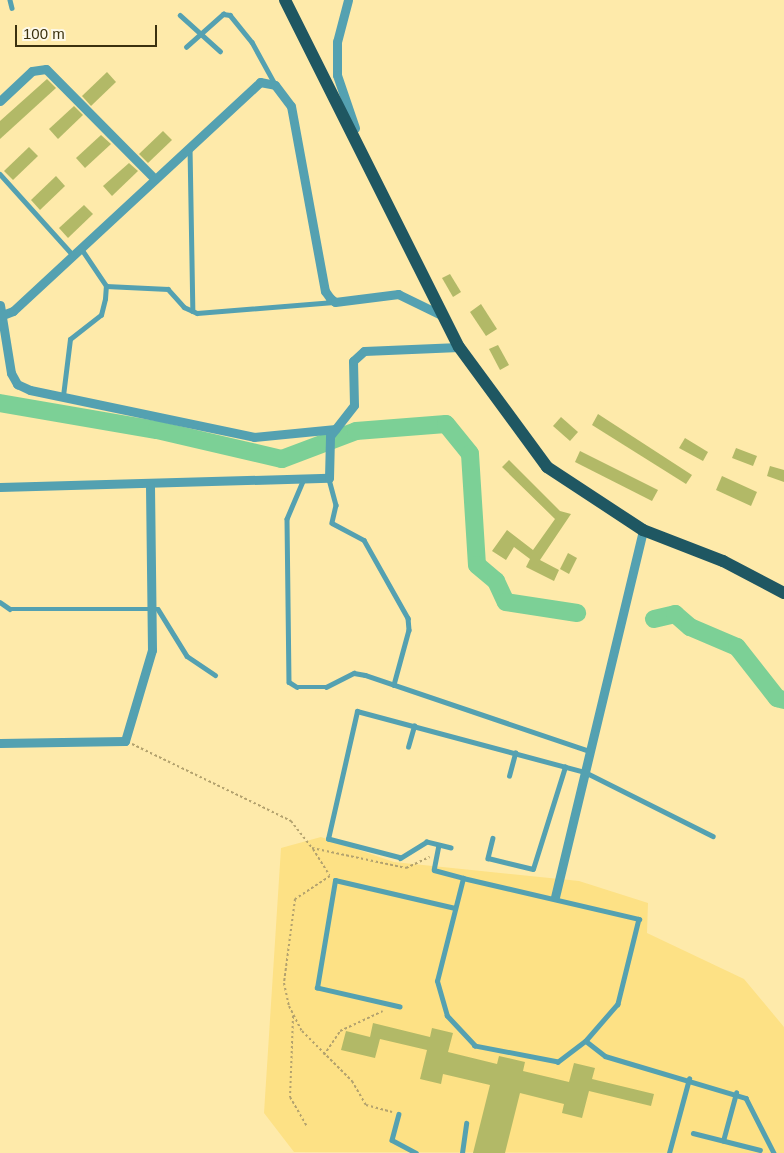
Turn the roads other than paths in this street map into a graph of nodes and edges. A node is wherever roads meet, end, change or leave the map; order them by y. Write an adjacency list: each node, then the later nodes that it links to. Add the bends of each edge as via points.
1 (10, 0): 4 (lane)
2 (285, 0): 12 (main road)
3 (348, 0): 12 (street, via 337,42 337,75)
4 (12, 8)
5 (180, 15): 6 (lane)
6 (200, 34): 7 (lane); 8 (lane); 9 (lane, via 222,14 230,14 252,42)
7 (186, 47)
8 (220, 51)
9 (275, 85): 11 (street, via 254,85); 18 (street, via 291,106 325,291)
10 (0, 101): 14 (street, via 32,71 46,69)
11 (190, 146): 14 (street); 20 (lane)
12 (370, 171): 22 (main road)
13 (0, 174): 16 (lane)
14 (155, 179): 15 (street)
15 (81, 249): 16 (street); 17 (lane)
16 (74, 256): 21 (street)
17 (106, 286): 20 (lane, via 168,290); 24 (lane, via 101,315 70,339)
18 (335, 302): 20 (lane); 22 (street, via 398,294)
19 (0, 305): 21 (street)
20 (193, 311)
21 (2, 315): 24 (street, via 8,363 17,384)
22 (440, 315): 23 (main road)
23 (459, 347): 25 (street, via 364,351 353,361 354,405); 30 (main road, via 547,467)
24 (63, 399): 25 (street, via 254,437)
25 (333, 433): 26 (street)
26 (329, 478): 27 (street); 35 (lane, via 336,505 332,523 364,540 408,618 409,630)
27 (304, 479): 28 (street); 35 (lane, via 288,519 290,682 297,688 326,687 354,673)
28 (150, 486): 29 (street); 33 (street)
29 (0, 487)
30 (643, 530): 31 (main road, via 723,561); 39 (street)
31 (784, 593)
32 (0, 602): 33 (lane, via 10,609)
33 (152, 608): 34 (lane, via 158,609 196,665); 37 (street, via 152,650 125,741)
34 (215, 675)
35 (394, 685): 39 (lane)
36 (414, 726): 38 (lane); 40 (lane); 46 (lane, via 357,711 328,839 401,858 427,842)
37 (0, 743)
38 (408, 747)
39 (589, 751): 42 (street)
40 (516, 753): 41 (lane); 43 (lane)
41 (565, 767): 42 (lane); 45 (lane, via 533,869 488,858)
42 (585, 772): 44 (lane); 49 (street)
43 (509, 776)
44 (713, 836)
45 (493, 838)
46 (439, 845): 47 (lane); 48 (lane, via 434,870)
47 (451, 848)
48 (463, 878): 49 (lane); 50 (lane)
49 (555, 897): 52 (lane, via 640,919 618,1004)
50 (456, 908): 51 (lane, via 334,880 317,988); 52 (lane, via 437,981 447,1016 475,1046 558,1062)
51 (400, 1007)
52 (586, 1041): 53 (lane, via 605,1056)
53 (689, 1079): 54 (lane); 62 (lane)
54 (736, 1093): 58 (lane); 63 (lane, via 746,1098)
55 (399, 1114): 60 (lane, via 392,1140)
56 (466, 1123): 61 (lane)
57 (693, 1133): 58 (lane)
58 (723, 1141): 59 (lane)
59 (760, 1150)
60 (416, 1153)
61 (462, 1153)
62 (669, 1153)
63 (774, 1153)

